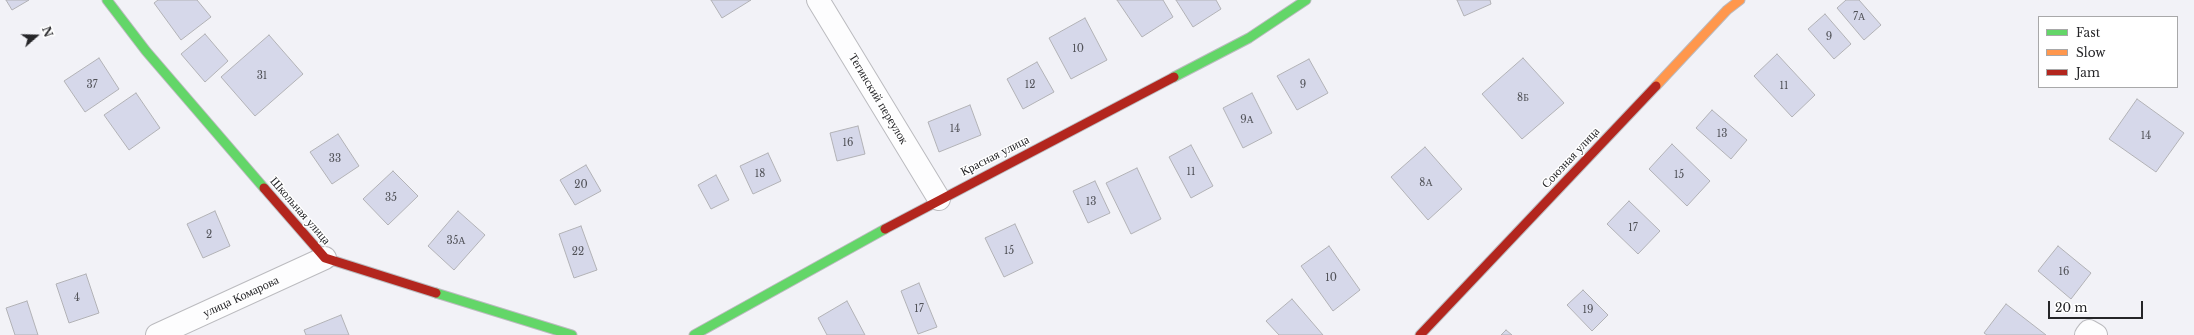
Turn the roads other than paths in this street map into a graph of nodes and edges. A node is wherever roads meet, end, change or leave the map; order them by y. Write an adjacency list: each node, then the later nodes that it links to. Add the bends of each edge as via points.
1 (107, 0): 6 (street, Школьная улица, via 146,51)
2 (818, 0): 5 (street, Тегинский переулок)
3 (1306, 0): 5 (street, Красная улица, via 1250,38)
4 (1740, 0): 10 (street, Союзная улица, via 1727,10)
5 (939, 199): 9 (street, Красная улица)
6 (325, 258): 7 (street, улица Комарова); 8 (street, Школьная улица)
7 (157, 335)
8 (572, 335)
9 (694, 335)
10 (1420, 335)
11 (2086, 335): 12 (street, via 2089,331)
12 (2096, 335)

